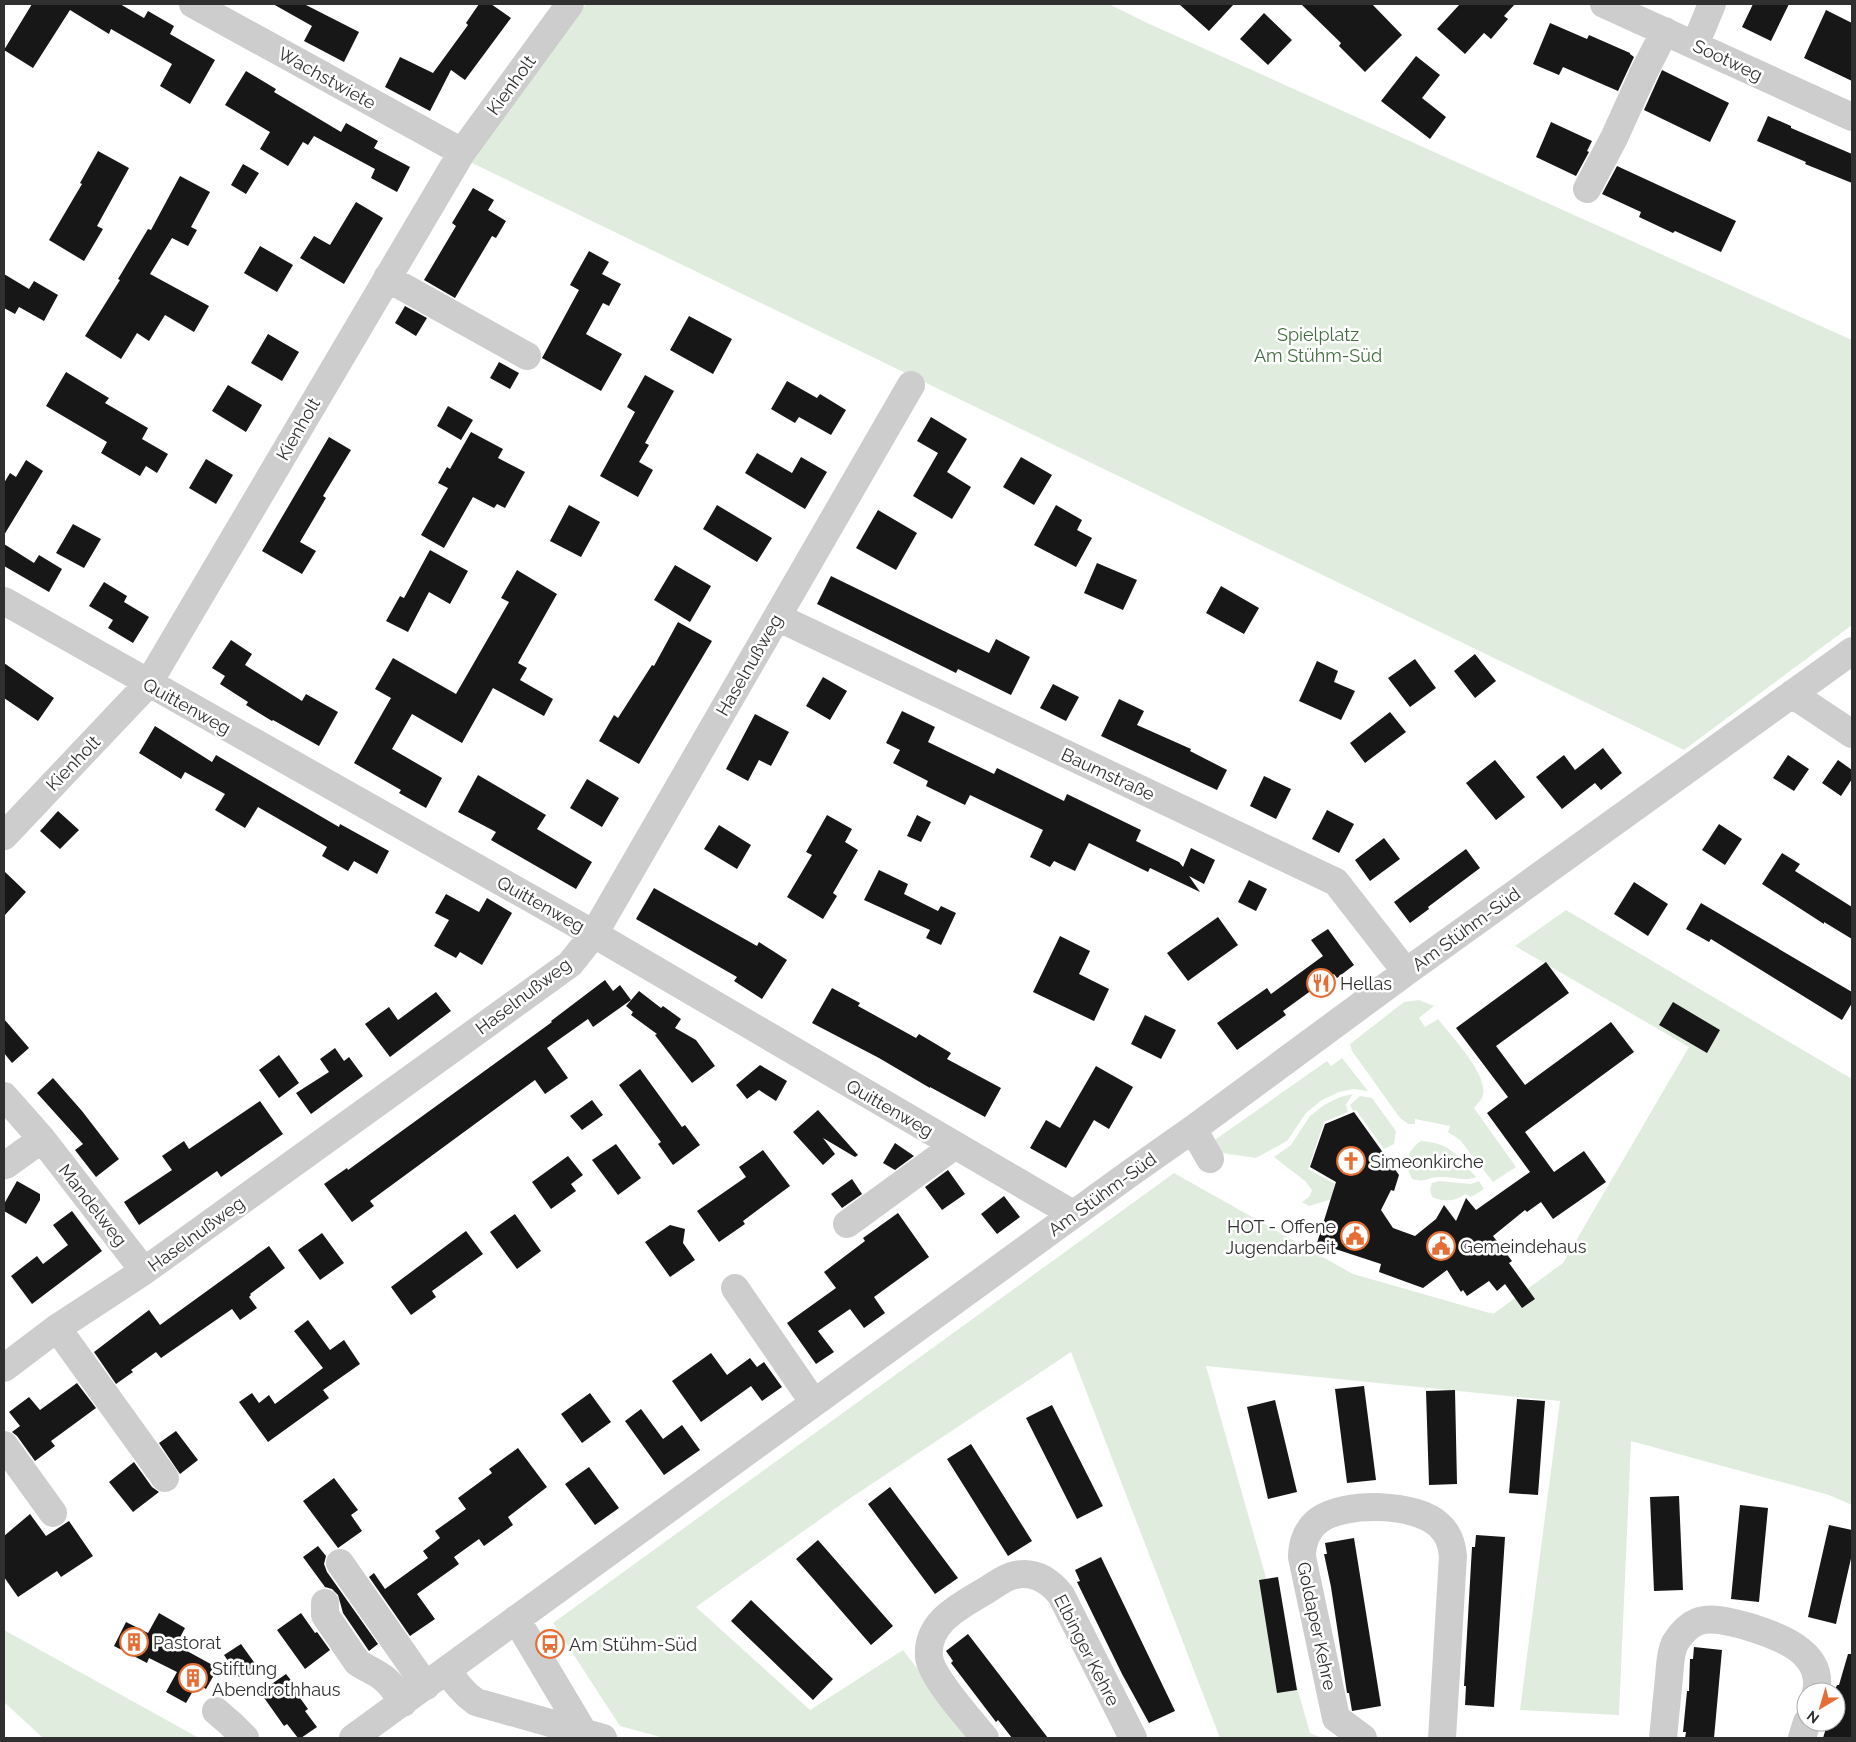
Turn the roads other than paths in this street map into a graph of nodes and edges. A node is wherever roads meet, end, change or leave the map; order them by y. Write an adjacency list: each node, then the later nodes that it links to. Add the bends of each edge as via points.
1 (193, 4): 8 (street, Wachstwiete)
2 (570, 4): 8 (street, Kienholt)
3 (1604, 4): 5 (street, Sootweg)
4 (1712, 4): 6 (street)
5 (1664, 31): 6 (street, Sootweg); 9 (street)
6 (1695, 45): 7 (street, Sootweg)
7 (1852, 117)
8 (462, 152): 10 (street, Kienholt)
9 (1587, 189)
10 (387, 278): 11 (street); 16 (street, Kienholt)
11 (527, 356)
12 (910, 385): 14 (street, Haselnußweg)
13 (4, 601): 16 (street, Quittenweg)
14 (777, 617): 20 (street, Haselnußweg); 21 (street, Baumstraße, via 1336,882)
15 (1852, 651): 17 (street, Am Stühm-Süd)
16 (148, 684): 19 (street, Kienholt); 20 (street, Quittenweg)
17 (1792, 694): 18 (street); 21 (street, Am Stühm-Süd)
18 (1852, 734)
19 (4, 836)
20 (594, 934): 25 (street, Quittenweg); 30 (street, Haselnußweg, via 570,964)
21 (1406, 972): 23 (street, Am Stühm-Süd)
22 (4, 1096): 24 (street, Mandelweg)
23 (1193, 1129): 26 (street); 28 (street, Am Stühm-Süd)
24 (42, 1139): 27 (street); 30 (street, Mandelweg)
25 (954, 1146): 28 (street, Quittenweg); 29 (street)
26 (1210, 1158)
27 (4, 1164)
28 (1073, 1214): 34 (street, Am Stühm-Süd)
29 (847, 1224)
30 (144, 1271): 32 (street, Haselnußweg)
31 (734, 1288): 34 (street)
32 (57, 1328): 33 (street, Haselnußweg); 36 (street)
33 (8, 1357)
34 (814, 1402): 40 (street, Am Stühm-Süd)
35 (4, 1445): 37 (street)
36 (165, 1478)
37 (53, 1513)
38 (340, 1563): 43 (street)
39 (325, 1603): 44 (street, via 325,1616 358,1662 384,1678)
40 (516, 1620): 41 (street, Am Stühm-Süd); 46 (street)
41 (448, 1670): 43 (street, Am Stühm-Süd); 46 (street, via 458,1687 476,1702)
42 (1818, 1682): 53 (street, via 1809,1660 1795,1645 1760,1630 1729,1622 1696,1622 1683,1632 1672,1648)
43 (426, 1686): 44 (street, Am Stühm-Süd)
44 (403, 1702): 48 (street, Am Stühm-Süd)
45 (216, 1711): 47 (street)
46 (594, 1736)
47 (245, 1738)
48 (353, 1738)
49 (985, 1738): 50 (street, Elbinger Kehre, via 935,1673 929,1658 931,1643 938,1626 949,1613 1009,1576 1022,1574 1043,1578 1061,1595)
50 (1133, 1738)
51 (1362, 1738): 52 (street, Goldaper Kehre, via 1336,1718 1302,1546 1318,1520 1338,1510 1372,1507 1407,1510 1427,1516 1440,1525 1452,1547)
52 (1442, 1738)
53 (1664, 1738)

